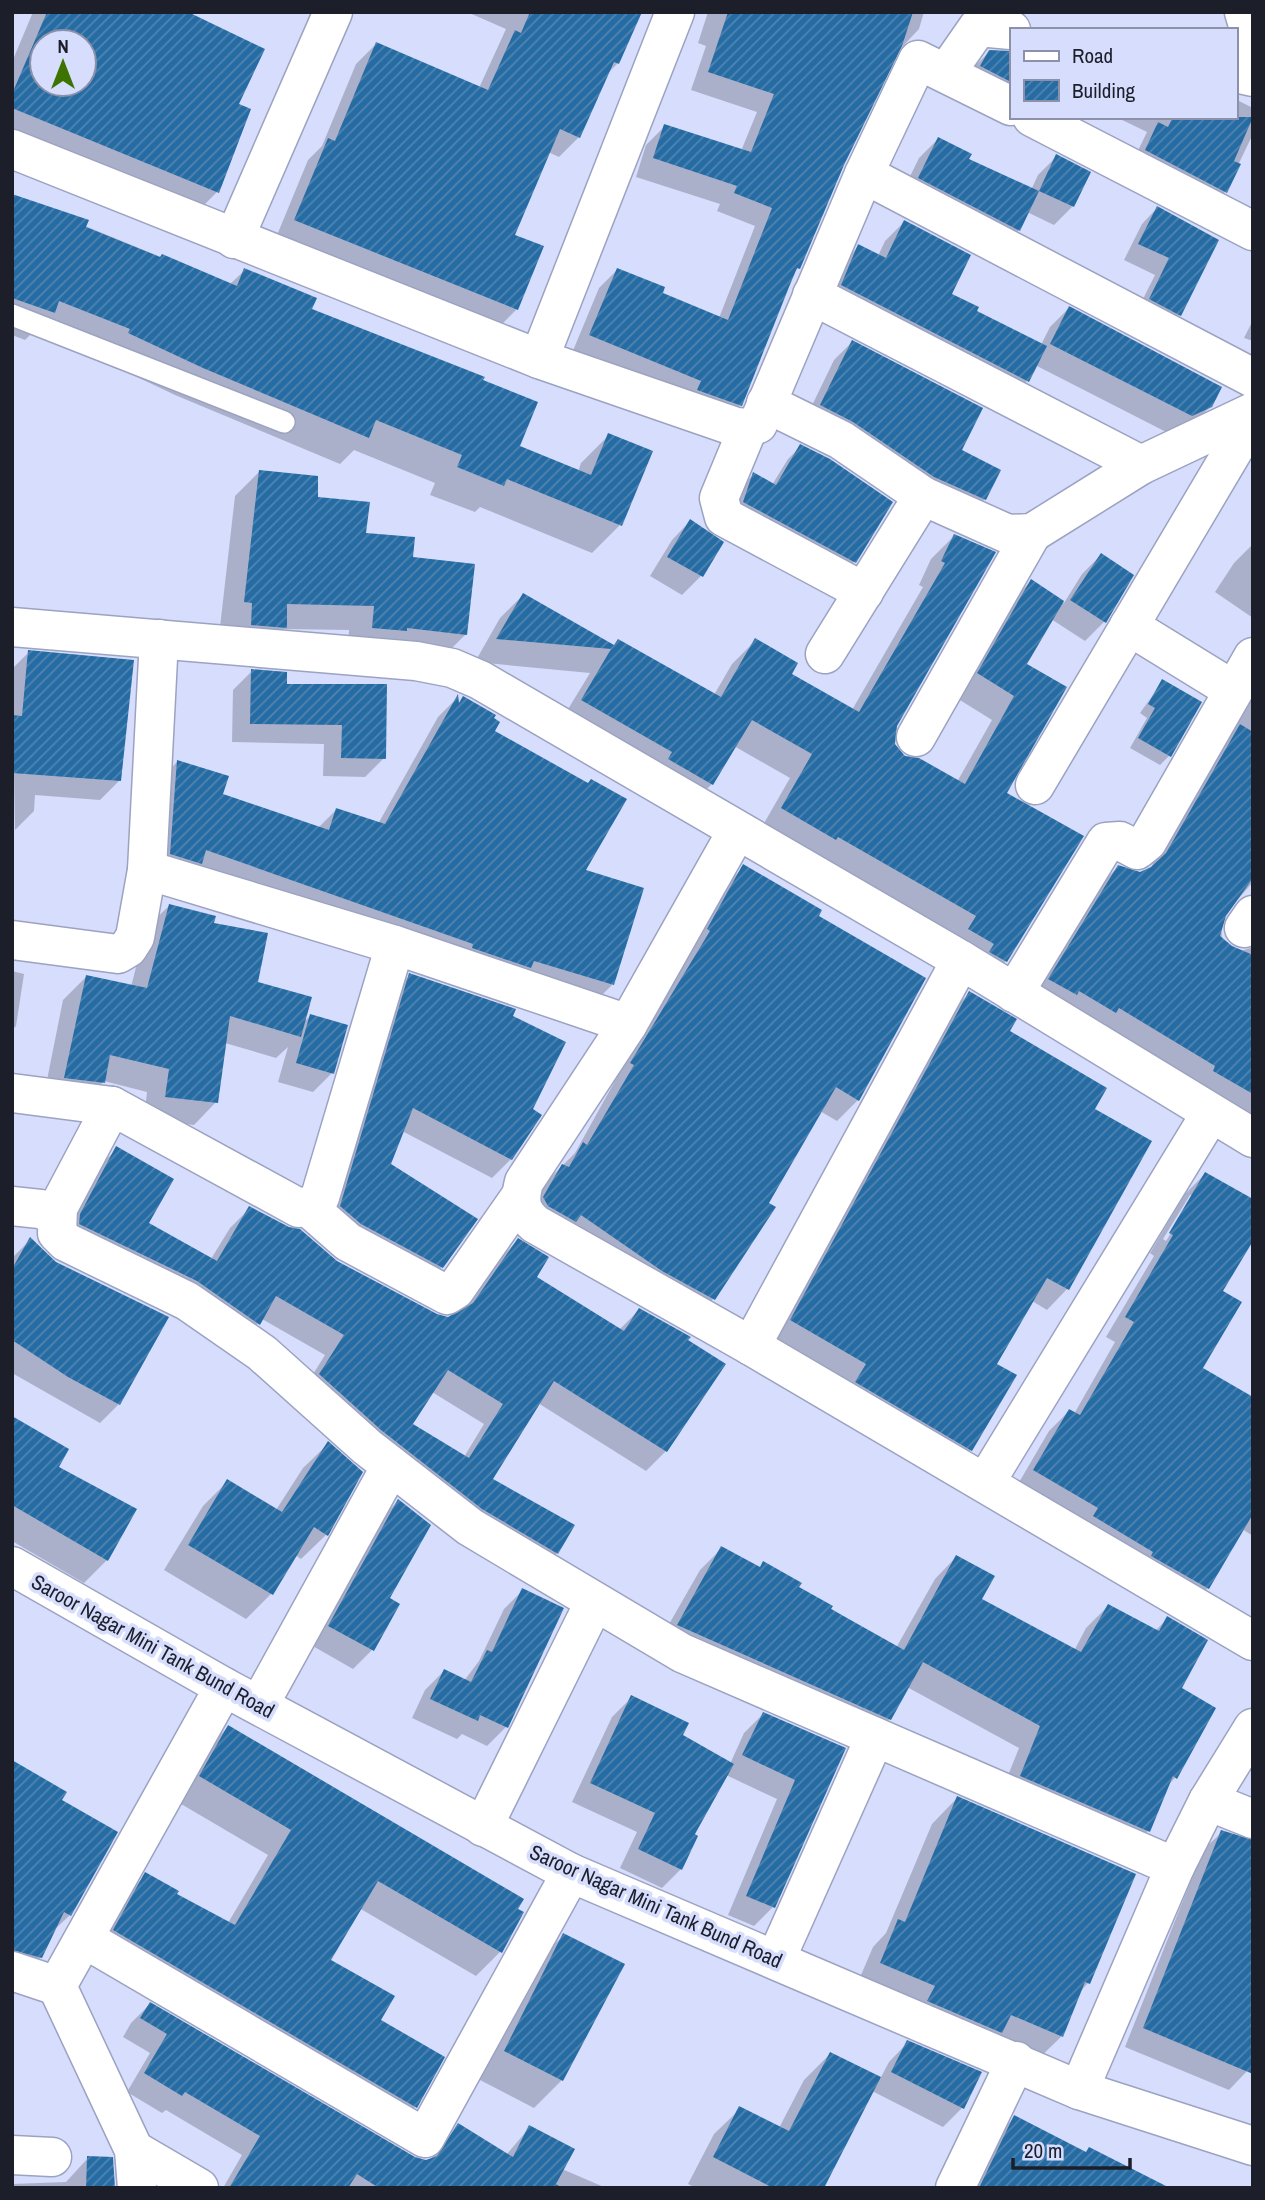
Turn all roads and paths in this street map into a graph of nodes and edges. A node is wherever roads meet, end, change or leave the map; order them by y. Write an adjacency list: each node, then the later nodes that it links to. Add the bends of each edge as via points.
1 (333, 12): 12 (street)
2 (675, 12): 15 (street)
3 (1244, 12): 5 (street)
4 (1010, 30): 6 (street, via 978,27)
5 (1253, 42)
6 (946, 73): 7 (street); 10 (street, via 918,60)
7 (1010, 105)
8 (1036, 119): 11 (street)
9 (12, 149): 12 (street)
10 (864, 174): 13 (street); 16 (street)
11 (1253, 231)
12 (234, 239): 15 (street)
13 (812, 295): 18 (street); 21 (street)
14 (12, 315): 20 (lane)
15 (539, 359): 18 (street, via 736,427)
16 (1253, 378)
17 (1253, 412): 21 (street)
18 (757, 416): 22 (street, via 841,440); 24 (street, via 719,498 724,517)
19 (1253, 417): 25 (street)
20 (284, 422)
21 (1141, 465): 23 (street)
22 (923, 496): 23 (street, via 1007,534); 24 (street)
23 (1032, 533): 31 (street)
24 (864, 592): 28 (street)
25 (1129, 626): 30 (street); 32 (street)
26 (12, 627): 27 (street)
27 (159, 639): 33 (street, via 452,668); 34 (street)
28 (825, 654)
29 (1253, 657): 30 (street)
30 (1233, 690): 38 (street, via 1147,842 1137,850 1120,841 1106,842)
31 (916, 737)
32 (1035, 785)
33 (737, 831): 37 (street); 39 (street)
34 (147, 870): 35 (street, via 135,937 118,954); 36 (street)
35 (12, 940)
36 (395, 945): 39 (street); 46 (street, via 320,1197)
37 (961, 960): 38 (street); 48 (street)
38 (1014, 993): 42 (street)
39 (628, 1024): 44 (street, via 524,1182)
40 (12, 1093): 41 (street)
41 (112, 1106): 46 (street, via 299,1208); 47 (street)
42 (1211, 1114): 43 (street); 50 (street)
43 (1253, 1138)
44 (520, 1197): 46 (street, via 447,1295 348,1242); 48 (street, via 522,1213 535,1224)
45 (12, 1206): 47 (street)
46 (308, 1207)
47 (57, 1215): 49 (street, via 57,1233 66,1242 187,1301 262,1353)
48 (751, 1346): 50 (street)
49 (391, 1466): 52 (street, via 470,1527); 55 (street)
50 (985, 1483): 53 (street)
51 (12, 1566): 54 (street, Saroor Nagar Mini Tank Bund Road)
52 (594, 1603): 57 (street, via 682,1654); 60 (street)
53 (1253, 1641)
54 (224, 1687): 55 (street, Saroor Nagar Mini Tank Bund Road); 63 (street)
55 (259, 1705): 60 (street, Saroor Nagar Mini Tank Bund Road)
56 (1253, 1728): 58 (street)
57 (875, 1737): 61 (street); 64 (street)
58 (1208, 1801): 59 (street); 61 (street)
59 (1253, 1819)
60 (483, 1827): 62 (street, Saroor Nagar Mini Tank Bund Road)
61 (1175, 1867): 68 (street)
62 (571, 1873): 63 (street, via 425,2138); 64 (street, Saroor Nagar Mini Tank Bund Road)
63 (85, 1939): 66 (street)
64 (776, 1959): 67 (street, Saroor Nagar Mini Tank Bund Road)
65 (12, 1971): 66 (street)
66 (57, 1986): 70 (street)
67 (1016, 2061): 68 (street, Saroor Nagar Mini Tank Bund Road); 75 (street)
68 (1079, 2090): 69 (street, Saroor Nagar Mini Tank Bund Road)
69 (1253, 2146)
70 (134, 2150): 73 (street); 74 (street)
71 (12, 2155): 72 (street)
72 (52, 2157)
73 (137, 2188)
74 (199, 2188)
75 (955, 2188)

